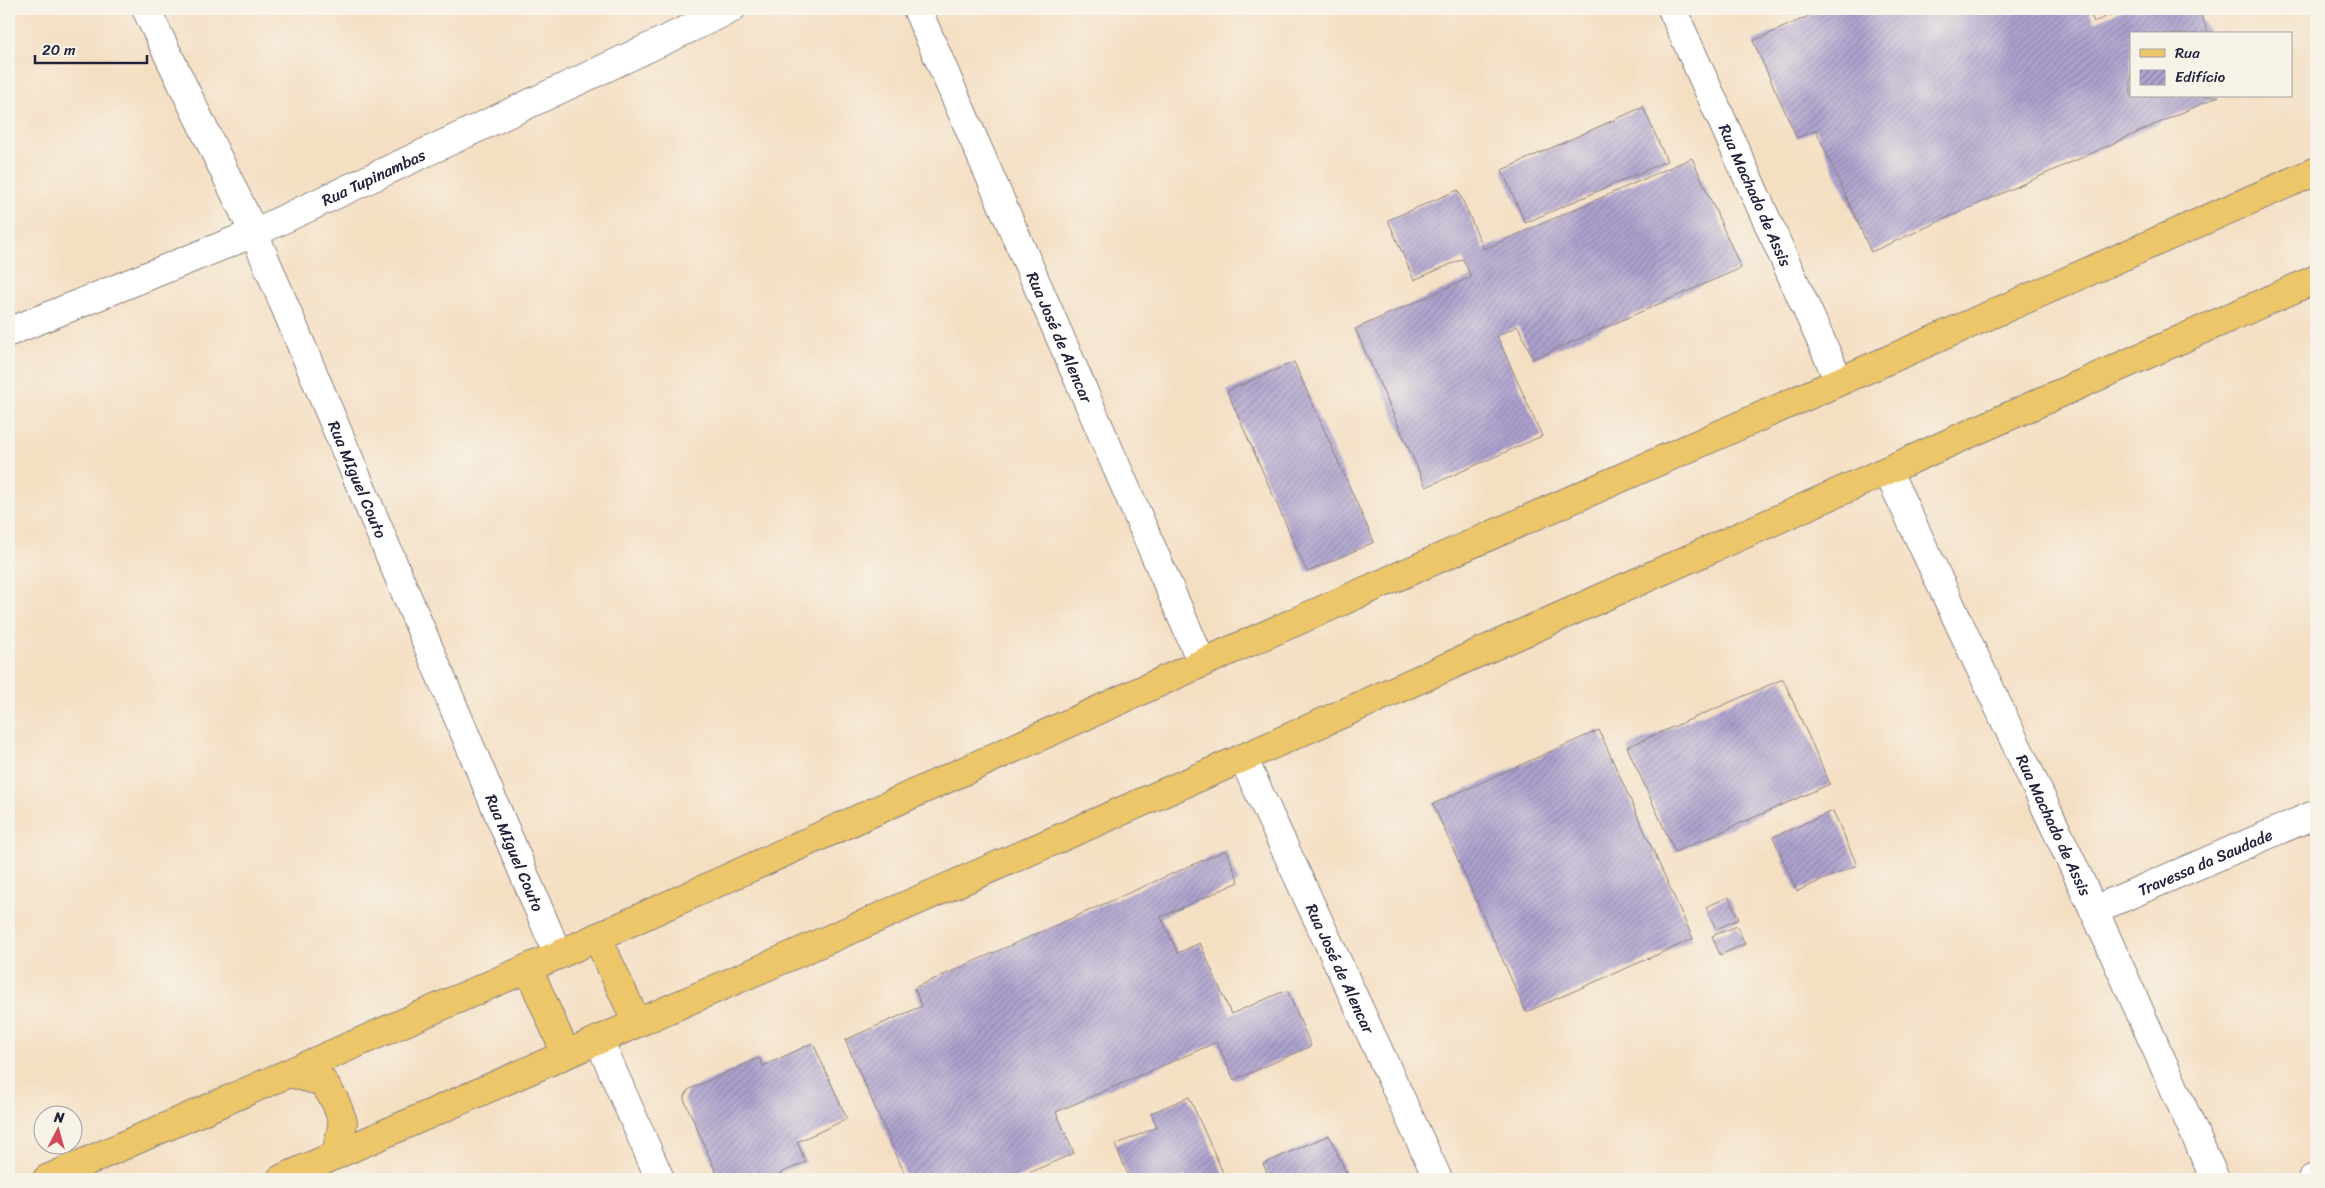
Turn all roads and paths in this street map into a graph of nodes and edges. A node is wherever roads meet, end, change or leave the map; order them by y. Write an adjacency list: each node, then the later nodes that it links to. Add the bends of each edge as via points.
1 (146, 9): 6 (street, Rua MIguel Couto)
2 (731, 9): 6 (street, Rua Tupinambas)
3 (918, 9): 11 (street, Rua José de Alencar)
4 (1672, 9): 9 (street, Rua Machado de Assis)
5 (2316, 171): 9 (main road)
6 (254, 232): 8 (street, Rua Tupinambas); 16 (street, Rua MIguel Couto)
7 (2316, 279): 10 (main road)
8 (9, 332)
9 (1839, 381): 11 (main road)
10 (1888, 472): 12 (main road); 14 (street, Rua Machado de Assis)
11 (1202, 664): 15 (main road)
12 (1244, 758): 18 (main road); 27 (street, Rua José de Alencar)
13 (2316, 814): 14 (street, Travessa da Saudade)
14 (2094, 910): 28 (street, Rua Machado de Assis)
15 (597, 937): 16 (main road); 18 (main road)
16 (558, 955): 17 (main road)
17 (528, 968): 20 (main road); 21 (main road)
18 (636, 1023): 19 (main road)
19 (599, 1040): 20 (main road); 26 (street)
20 (566, 1054): 22 (main road)
21 (289, 1073): 22 (main road, via 323,1082 335,1101 343,1122); 24 (main road)
22 (336, 1154): 25 (main road)
23 (2316, 1178): 29 (street)
24 (47, 1179)
25 (281, 1179)
26 (660, 1179)
27 (1438, 1179)
28 (2215, 1179)
29 (2312, 1179)

